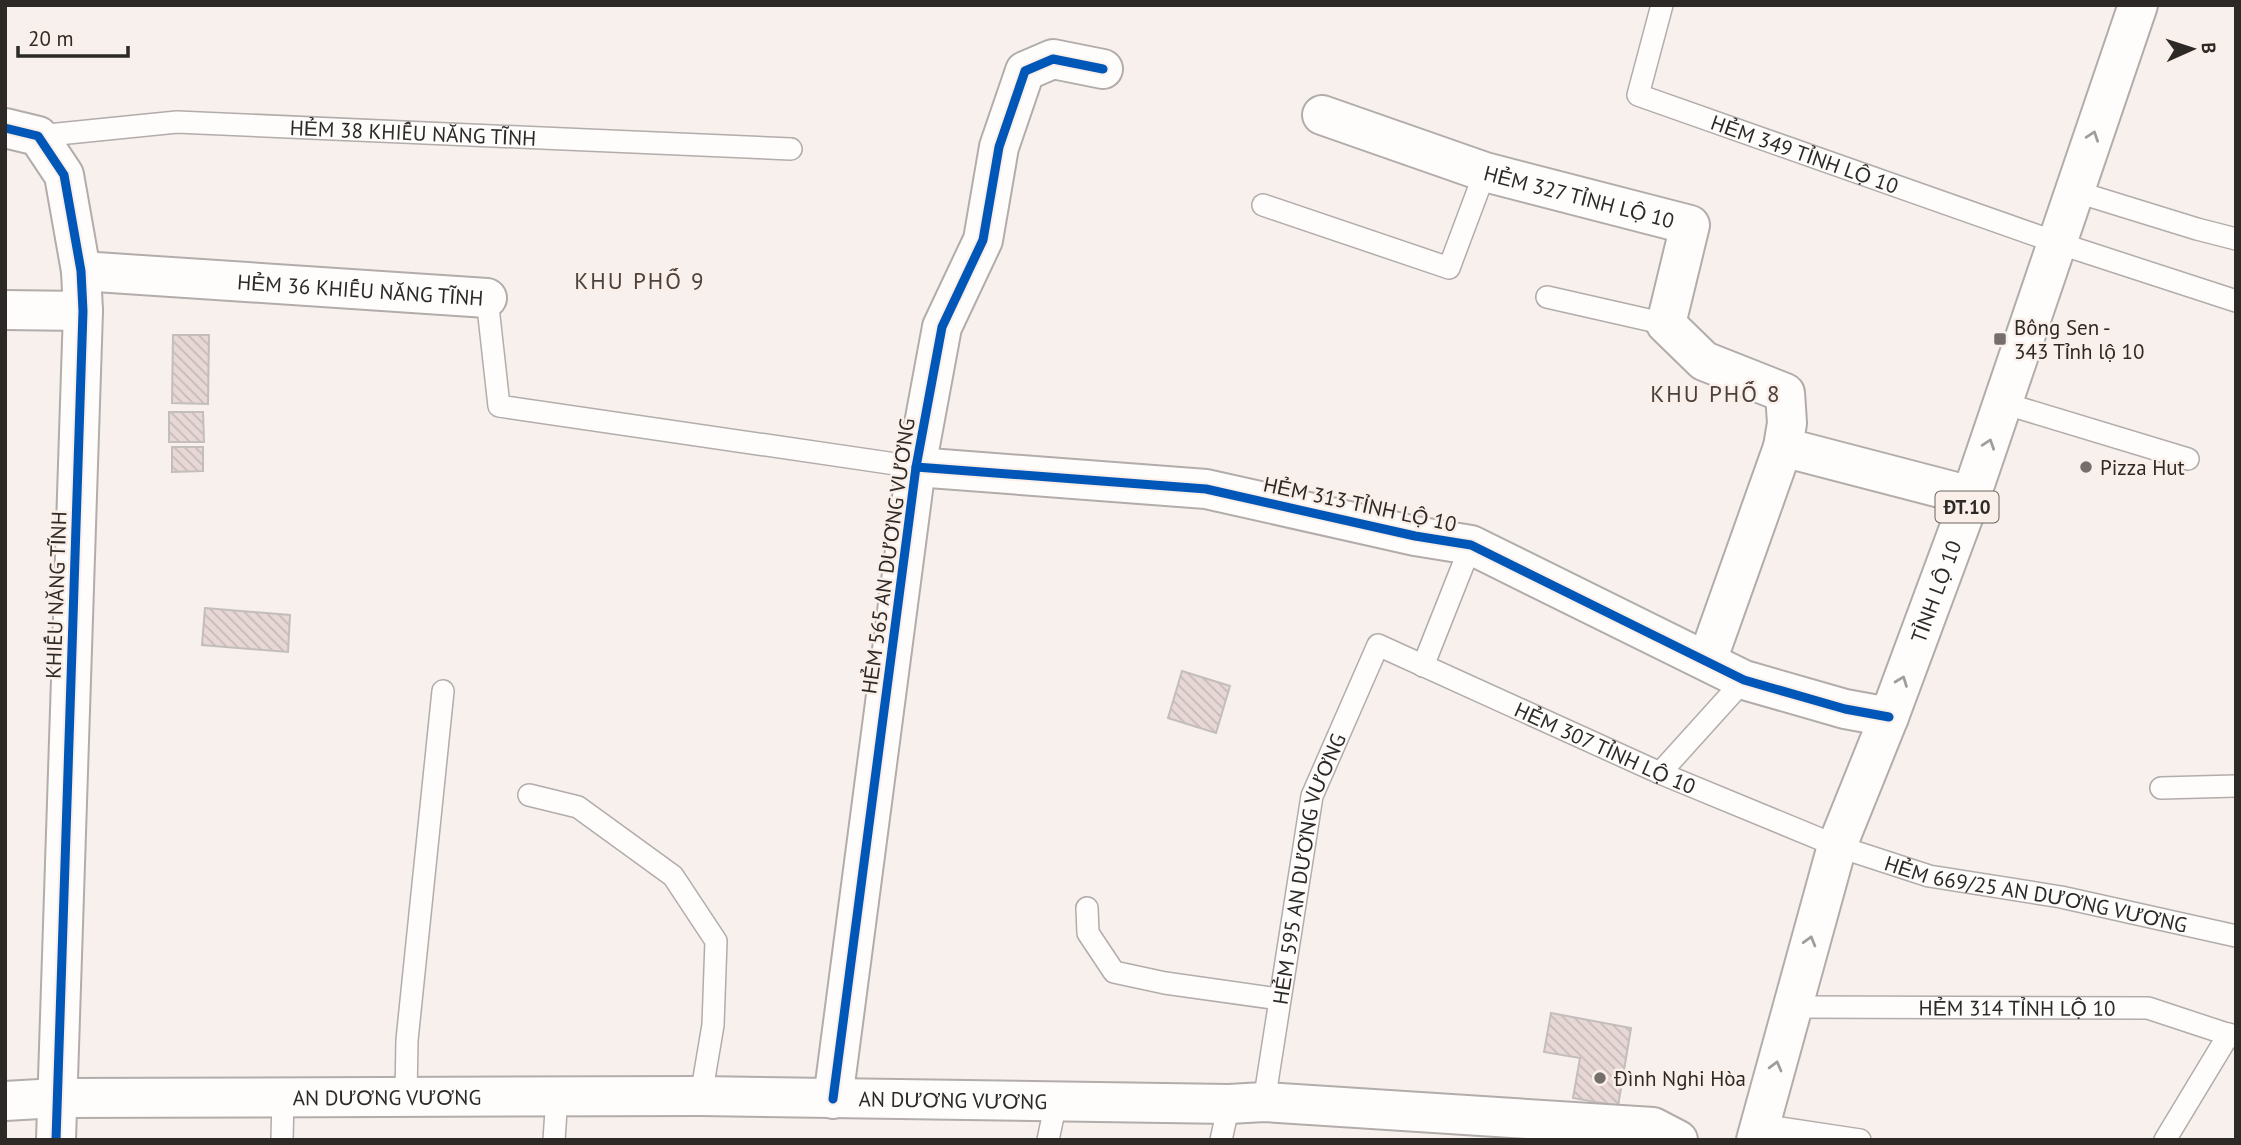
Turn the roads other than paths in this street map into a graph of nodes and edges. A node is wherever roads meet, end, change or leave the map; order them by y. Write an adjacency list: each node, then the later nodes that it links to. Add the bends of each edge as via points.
1 (1662, 5): 11 (lane, HẺM 349 TỈNH LỘ 10, via 1638,95)
2 (2138, 5): 8 (street, TỈNH LỘ 10 / ĐT.10, one-way to 2)
3 (1103, 69): 22 (street, HẺM 565 AN DƯƠNG VƯƠNG, via 1053,59 1025,71 999,147 983,240 942,327)
4 (1322, 115): 7 (street, HẺM 327 TỈNH LỘ 10)
5 (22, 132): 6 (lane, HẺM 38 KHIẾU NĂNG TĨNH, via 213,122); 12 (street, KHIẾU NĂNG TĨNH, via 64,175)
6 (791, 149)
7 (1485, 173): 9 (lane, via 1449,268); 18 (street, HẺM 327 TỈNH LỘ 10, via 1690,225)
8 (2074, 191): 10 (lane); 11 (street, TỈNH LỘ 10 / ĐT.10)
9 (1263, 205)
10 (2236, 239)
11 (2058, 243): 15 (lane); 19 (street, TỈNH LỘ 10 / ĐT.10)
12 (81, 271): 14 (street, HẺM 36 KHIẾU NĂNG TĨNH); 17 (street, KHIẾU NĂNG TĨNH)
13 (1547, 297): 18 (lane)
14 (487, 298): 22 (lane, HẺM 36 KHIẾU NĂNG TĨNH, via 499,406)
15 (2236, 302)
16 (5, 310): 17 (street)
17 (83, 311): 45 (street, KHIẾU NĂNG TĨNH)
18 (1666, 324): 20 (street, via 1704,361 1785,393)
19 (2003, 403): 21 (lane); 23 (street, TỈNH LỘ 10 / ĐT.10, one-way to 19)
20 (1783, 447): 23 (street); 26 (street)
21 (2188, 459)
22 (916, 467): 24 (street, HẺM 313 TỈNH LỘ 10, via 1206,489); 46 (street, HẺM 565 AN DƯƠNG VƯƠNG)
23 (1972, 496): 30 (street, TỈNH LỘ 10 / ĐT.10, one-way to 23)
24 (1471, 545): 26 (street, HẺM 313 TỈNH LỘ 10); 27 (lane)
25 (1378, 645): 27 (lane, HẺM 307 TỈNH LỘ 10); 38 (lane, HẺM 595 AN DƯƠNG VƯƠNG, via 1312,796)
26 (1707, 661): 28 (street, HẺM 313 TỈNH LỘ 10)
27 (1423, 666): 31 (lane, HẺM 307 TỈNH LỘ 10)
28 (1744, 680): 30 (street, HẺM 313 TỈNH LỘ 10); 31 (lane)
29 (443, 691): 41 (lane, via 407,1040)
30 (1889, 717): 35 (street, TỈNH LỘ 10 / ĐT.10)
31 (1660, 774): 35 (lane, HẺM 307 TỈNH LỘ 10)
32 (2236, 786): 33 (lane)
33 (2161, 788)
34 (529, 795): 43 (lane, via 578,807 673,876 716,941 713,1025)
35 (1837, 846): 37 (lane, HẺM 669/25 AN DƯƠNG VƯƠNG, via 1928,876 2061,897); 39 (street, TỈNH LỘ 10 / ĐT.10, one-way to 35)
36 (1087, 908): 38 (lane, via 1088,933 1114,972 1165,984)
37 (2236, 936)
38 (1279, 999): 49 (lane, HẺM 595 AN DƯƠNG VƯƠNG)
39 (1791, 1007): 40 (lane, HẺM 314 TỈNH LỘ 10, via 2148,1008); 51 (street, TỈNH LỘ 10 / ĐT.10, one-way to 39)
40 (2232, 1036): 58 (lane)
41 (406, 1096): 42 (street, AN DƯƠNG VƯƠNG); 44 (street, AN DƯƠNG VƯƠNG)
42 (557, 1096): 43 (street, AN DƯƠNG VƯƠNG); 54 (lane)
43 (701, 1096): 46 (street, AN DƯƠNG VƯƠNG)
44 (283, 1097): 45 (street, AN DƯƠNG VƯƠNG); 53 (lane)
45 (57, 1098): 47 (street, AN DƯƠNG VƯƠNG); 52 (street, KHIẾU NĂNG TĨNH)
46 (833, 1099): 48 (street, AN DƯƠNG VƯƠNG)
47 (5, 1101)
48 (1056, 1102): 49 (street, AN DƯƠNG VƯƠNG); 55 (lane)
49 (1238, 1115): 50 (street, AN DƯƠNG VƯƠNG)
50 (1516, 1129): 56 (street, AN DƯƠNG VƯƠNG, via 1653,1127)
51 (1758, 1133): 57 (lane)
52 (56, 1140)
53 (282, 1140)
54 (555, 1140)
55 (1048, 1140)
56 (1678, 1140)
57 (1860, 1140)
58 (2165, 1140)

